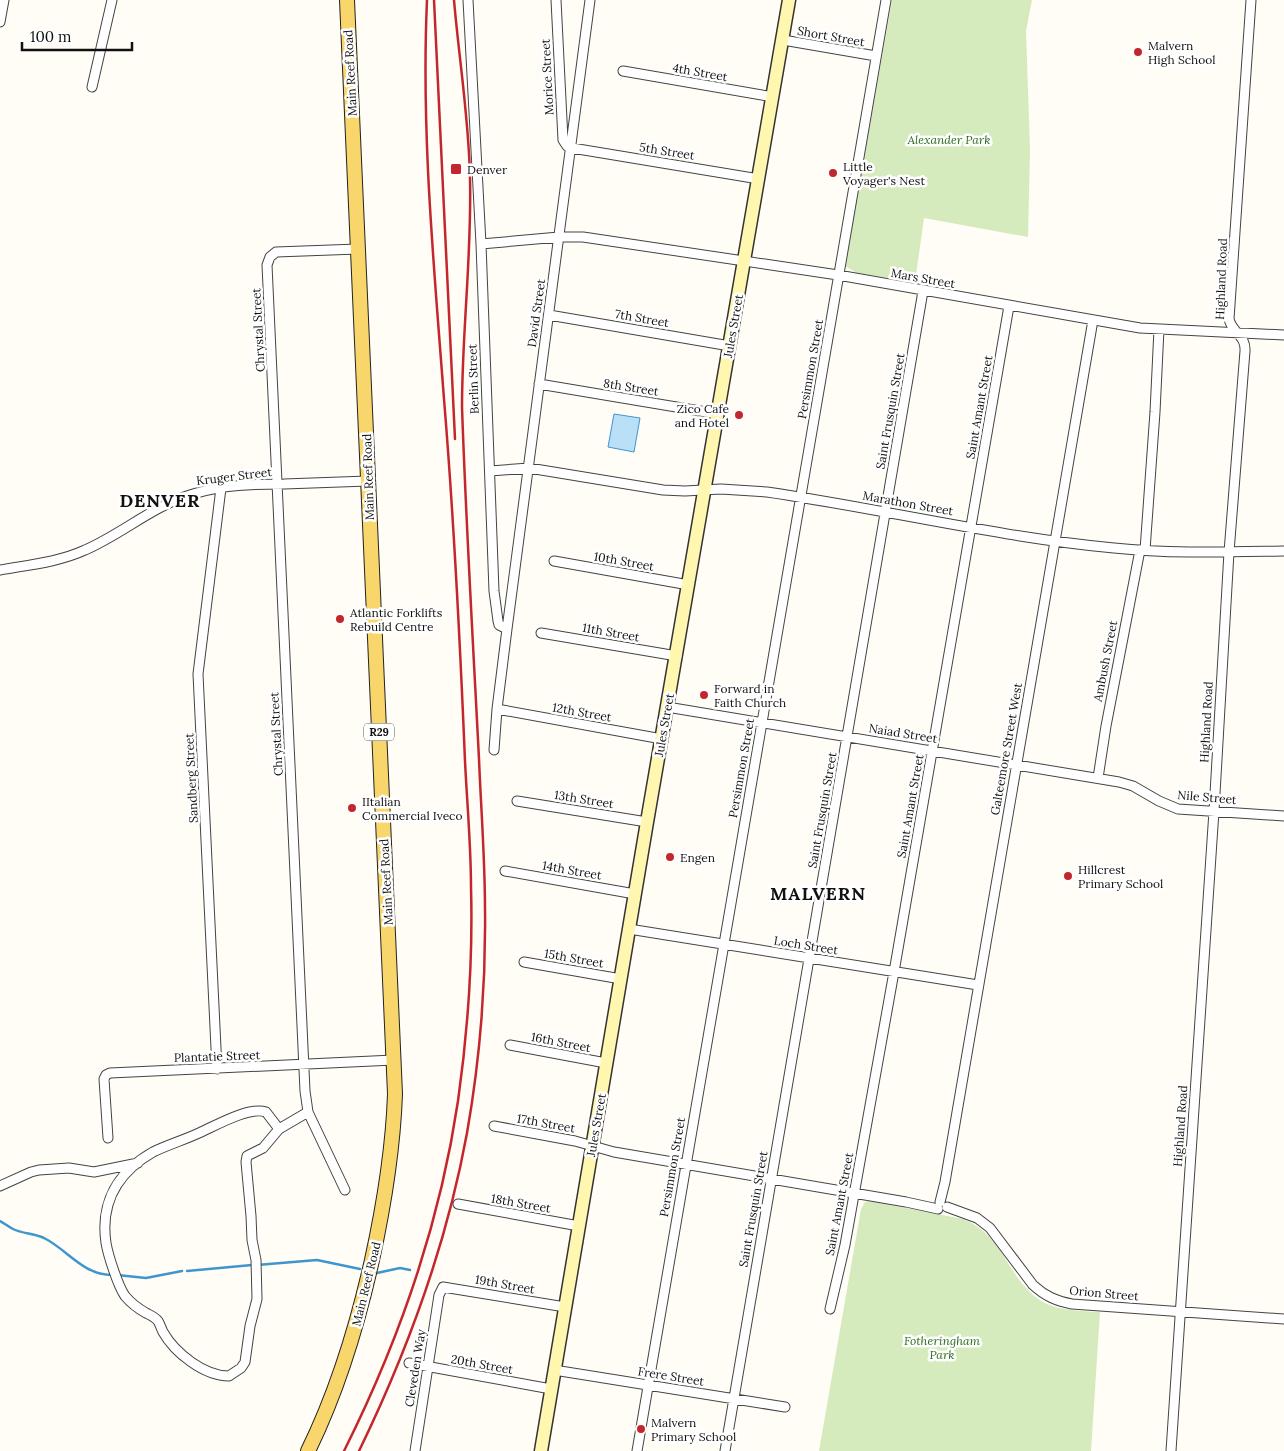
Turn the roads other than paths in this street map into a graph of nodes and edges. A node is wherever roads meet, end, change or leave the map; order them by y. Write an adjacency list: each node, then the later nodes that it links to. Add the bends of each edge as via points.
1 (4, 0): 10 (street)
2 (112, 0): 14 (street)
3 (347, 0): 22 (main road, Main Reef Road / R29)
4 (468, 0): 21 (street, Berlin Street)
5 (556, 0): 17 (street, Morice Street)
6 (590, 0): 16 (street, David Street)
7 (789, 0): 11 (main road, Jules Street)
8 (886, 0): 12 (street, Persimmon Street)
9 (1251, 0): 30 (street, Highland Road, via 1230,311 1230,322)
10 (0, 22)
11 (783, 40): 12 (street, Short Street); 15 (main road, Jules Street)
12 (876, 56): 24 (street, Persimmon Street)
13 (623, 71): 15 (street, 4th Street)
14 (92, 87)
15 (773, 97): 19 (main road, Jules Street)
16 (576, 110): 17 (street); 18 (street, David Street)
17 (561, 111): 18 (street, Morice Street, via 563,140)
18 (572, 148): 19 (street, 5th Street); 20 (street, David Street)
19 (759, 179): 23 (main road, Jules Street)
20 (559, 237): 21 (street, Mars Street); 23 (street, Mars Street, via 582,237); 27 (street, David Street)
21 (481, 244): 36 (street, Berlin Street)
22 (358, 249): 37 (main road, Main Reef Road / R29); 38 (street, Chrystal Street, via 276,252 270,256 267,269)
23 (745, 260): 24 (street, Mars Street); 32 (main road, Jules Street)
24 (838, 275): 25 (street, Mars Street); 41 (street, Persimmon Street)
25 (923, 291): 26 (street, Mars Street); 42 (street, Saint Frusquin Street)
26 (1009, 306): 28 (street, Mars Street); 43 (street, Saint Amant Street)
27 (549, 315): 32 (street, 7th Street); 33 (street, David Street)
28 (1093, 320): 29 (street, Mars Street); 44 (street, Galteemore Street West)
29 (1160, 329): 30 (street, Mars Street); 45 (street, Ambush Street)
30 (1236, 332): 31 (street, Mars Street); 47 (street, Highland Road, via 1245,344)
31 (1284, 335)
32 (730, 346): 34 (main road, Jules Street)
33 (539, 384): 34 (street, 8th Street); 35 (street, David Street)
34 (718, 414): 40 (main road, Jules Street)
35 (529, 468): 36 (street); 40 (street, Marathon Street, via 655,489); 51 (street, David Street)
36 (490, 471): 51 (street, Berlin Street, via 494,591 499,625)
37 (368, 481): 38 (street, Kruger Street); 78 (main road, Main Reef Road / R29)
38 (278, 484): 39 (street, Kruger Street); 80 (street, Chrystal Street)
39 (221, 488): 49 (street, Kruger Street, via 191,494 155,510 84,551); 81 (street, Sandberg Street, via 198,674)
40 (706, 489): 41 (street, Marathon Street); 50 (main road, Jules Street)
41 (800, 497): 42 (street, Marathon Street); 56 (street, Persimmon Street)
42 (885, 512): 43 (street, Marathon Street); 57 (street, Saint Frusquin Street)
43 (971, 527): 44 (street, Marathon Street); 60 (street, Saint Amant Street)
44 (1055, 541): 45 (street, Marathon Street); 61 (street, Galteemore Street West)
45 (1143, 550): 47 (street, Marathon Street); 62 (street, Ambush Street)
46 (1284, 551): 47 (street, Marathon Street)
47 (1229, 552): 65 (street, Highland Road)
48 (554, 561): 50 (street, 10th Street)
49 (0, 570)
50 (689, 584): 53 (main road, Jules Street)
51 (507, 629): 55 (street)
52 (541, 633): 53 (street, 11th Street)
53 (676, 656): 54 (main road, Jules Street)
54 (667, 707): 56 (street, Naiad Street); 58 (main road, Jules Street)
55 (497, 709): 58 (street, 12th Street); 59 (street)
56 (762, 721): 57 (street, Naiad Street); 71 (street, Persimmon Street)
57 (846, 737): 60 (street, Naiad Street); 72 (street, Saint Frusquin Street)
58 (662, 739): 67 (main road, Jules Street)
59 (494, 750)
60 (932, 751): 61 (street, Naiad Street); 74 (street, Saint Amant Street)
61 (1016, 764): 62 (street, Naiad Street); 76 (street, Galteemore Street West)
62 (1098, 778): 63 (street, Naiad Street)
63 (1133, 786): 65 (street, Nile Street, via 1173,807)
64 (517, 801): 67 (street, 13th Street)
65 (1214, 811): 66 (street, Nile Street); 99 (street, Highland Road)
66 (1284, 816)
67 (647, 822): 69 (main road, Jules Street)
68 (505, 871): 69 (street, 14th Street)
69 (635, 894): 70 (main road, Jules Street)
70 (630, 929): 71 (street, Loch Street); 75 (main road, Jules Street)
71 (723, 944): 72 (street, Loch Street); 88 (street, Persimmon Street)
72 (809, 959): 74 (street, Loch Street); 89 (street, Saint Frusquin Street)
73 (524, 962): 75 (street, 15th Street)
74 (894, 972): 76 (street, Loch Street); 92 (street, Saint Amant Street)
75 (621, 979): 79 (main road, Jules Street)
76 (978, 985): 94 (street, Galteemore Street West)
77 (510, 1045): 79 (street, 16th Street)
78 (394, 1060): 80 (street, Plantatie Street); 108 (main road, Main Reef Road / R29, via 391,1160 366,1290 341,1375)
79 (606, 1064): 86 (main road, Jules Street)
80 (303, 1066): 81 (street, Plantatie Street); 82 (street, Chrystal Street)
81 (217, 1069): 85 (street, Plantatie Street, via 106,1075)
82 (308, 1112): 84 (street); 91 (street, Chrystal Street)
83 (494, 1126): 86 (street, 17th Street)
84 (279, 1128): 87 (street, via 266,1112 254,1112 224,1121); 87 (street, via 266,1145 246,1159 257,1299 245,1362 229,1376 218,1375 193,1364 166,1336 155,1318 130,1300 120,1287 110,1260 104,1227 112,1192)
85 (108, 1138)
86 (592, 1146): 88 (street, 17th Street); 95 (main road, Jules Street)
87 (138, 1162): 90 (street, via 94,1172 69,1168 39,1170)
88 (685, 1164): 89 (street, 17th Street); 104 (street, Persimmon Street)
89 (770, 1178): 92 (street, Orion Street); 106 (street, Saint Frusquin Street)
90 (0, 1186)
91 (345, 1190)
92 (855, 1194): 94 (street, Orion Street); 98 (street, Saint Amant Street)
93 (458, 1204): 95 (street, 18th Street)
94 (942, 1206): 99 (street, Orion Street, via 977,1218 990,1228 1032,1285 1055,1300)
95 (579, 1226): 97 (main road, Jules Street)
96 (441, 1289): 97 (street, 19th Street, via 446,1286); 102 (street, Cleveden Way)
97 (565, 1307): 103 (main road, Jules Street)
98 (830, 1309)
99 (1180, 1311): 100 (street, Orion Street); 113 (street, Highland Road)
100 (1284, 1319)
101 (409, 1364): 102 (street, 20th Street)
102 (428, 1367): 105 (street, 20th Street); 109 (street, Cleveden Way)
103 (554, 1370): 104 (street, Frere Street); 105 (main road, Jules Street)
104 (648, 1385): 106 (street, Frere Street); 111 (street, Persimmon Street)
105 (551, 1388): 110 (main road, Jules Street)
106 (733, 1399): 107 (street, Frere Street); 112 (street, Saint Frusquin Street)
107 (785, 1407)
108 (308, 1451)
109 (417, 1451)
110 (540, 1451)
111 (637, 1451)
112 (725, 1451)
113 (1170, 1451)

